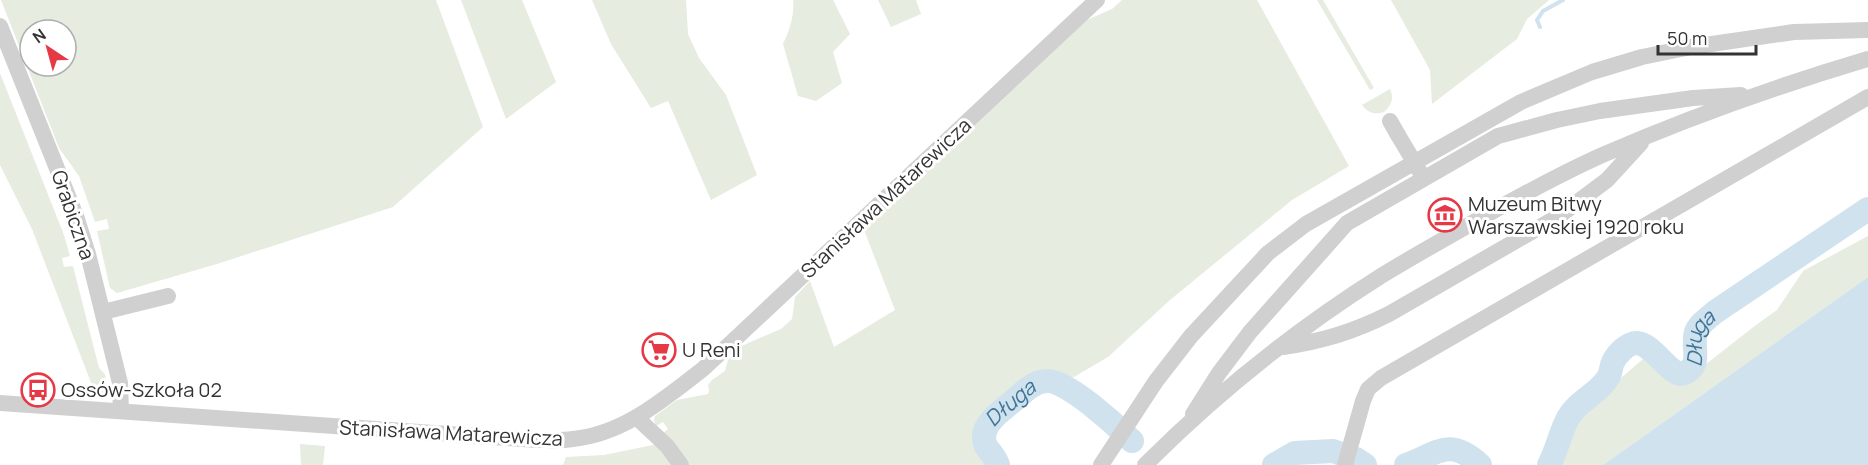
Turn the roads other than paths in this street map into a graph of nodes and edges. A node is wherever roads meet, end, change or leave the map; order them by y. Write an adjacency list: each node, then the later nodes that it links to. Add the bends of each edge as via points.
1 (1097, 0): 15 (street, Stanisława Matarewicza, via 703,369)
2 (0, 26): 11 (street, Grabiczna, via 76,216)
3 (1868, 30): 17 (street, via 1794,32 1642,57 1592,72 1521,102 1306,224 1268,254 1191,336 1132,415)
4 (1868, 59): 5 (street)
5 (1760, 94): 8 (street); 9 (street, via 1650,103 1557,120 1498,136)
6 (1868, 97): 20 (street, via 1381,378 1368,389 1363,400)
7 (1394, 128): 9 (street, bridge)
8 (1647, 137): 12 (street, via 1598,157 1494,211 1382,275); 12 (street, via 1606,180 1528,234 1367,325 1336,337)
9 (1422, 175): 16 (street, via 1347,223 1250,332)
10 (168, 296): 11 (street)
11 (103, 312): 14 (street, Grabiczna, via 120,383)
12 (1280, 348): 16 (street)
13 (0, 403): 14 (street, Stanisława Matarewicza)
14 (120, 411): 15 (street, Stanisława Matarewicza, via 545,440 592,436)
15 (636, 417): 18 (street)
16 (1185, 427): 19 (street)
17 (1105, 459)
18 (681, 465)
19 (1145, 465)
20 (1345, 465)

